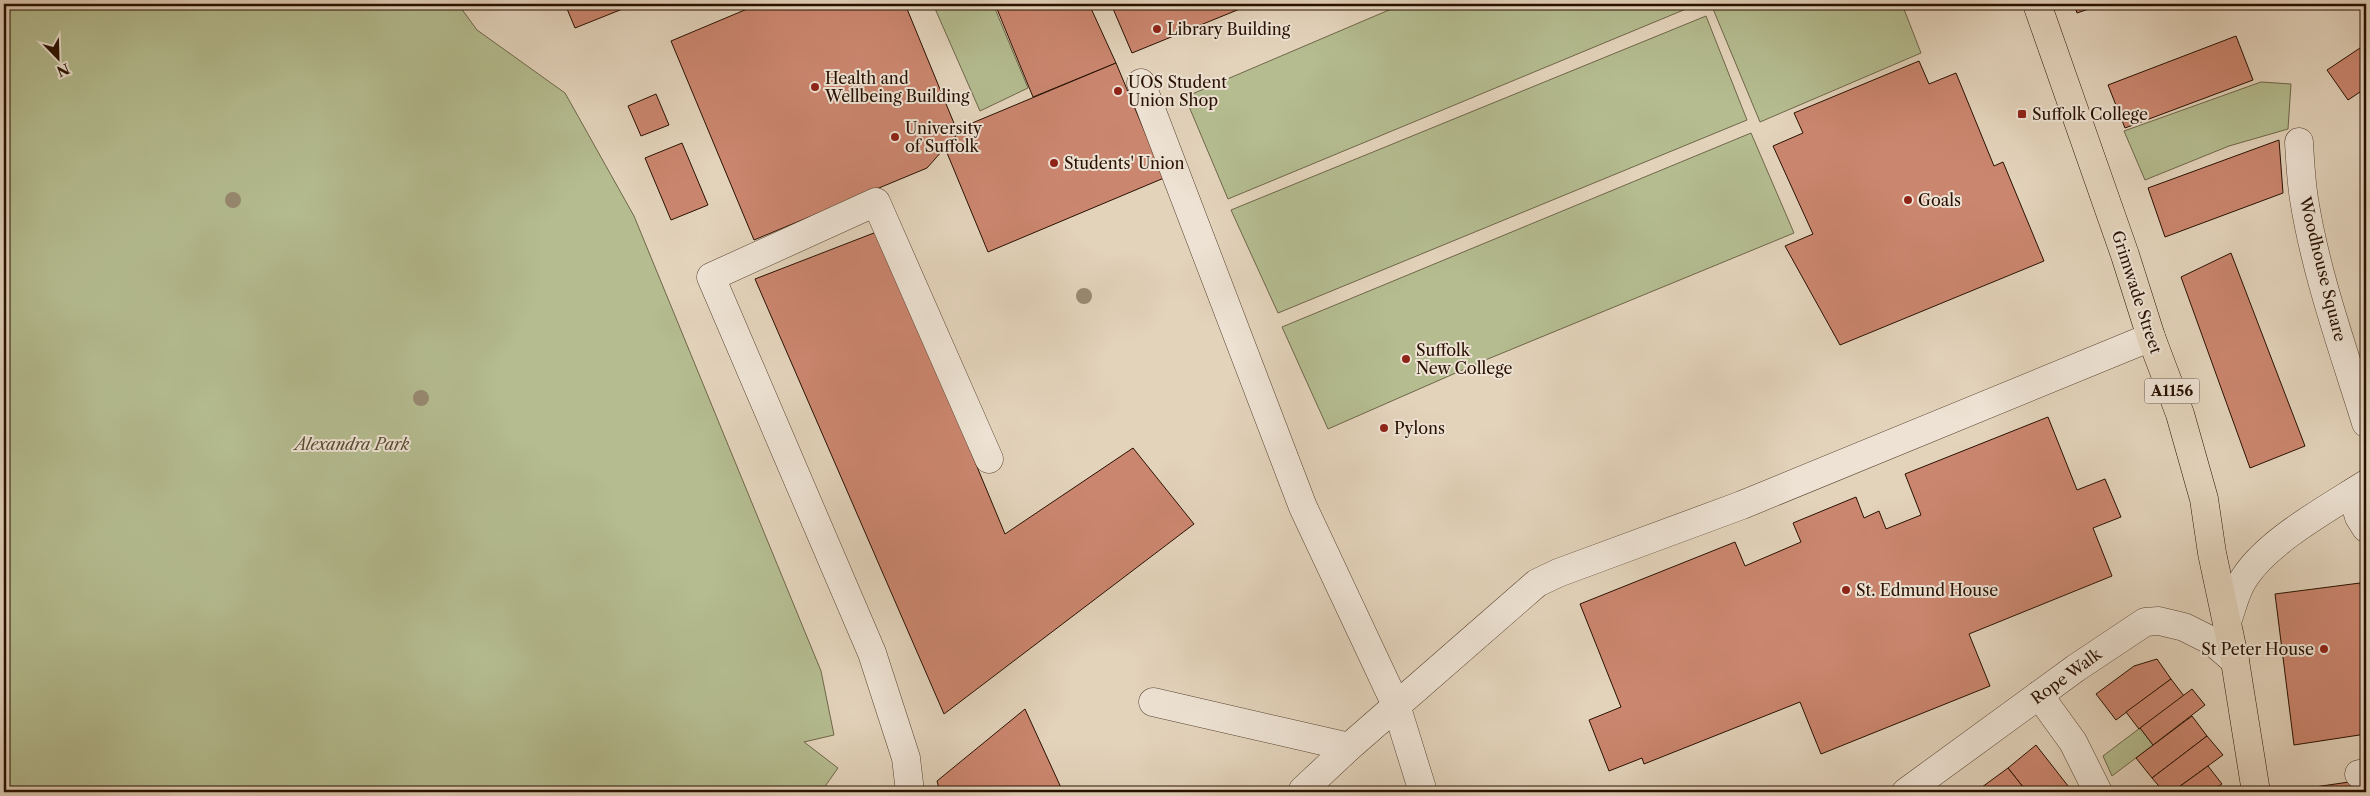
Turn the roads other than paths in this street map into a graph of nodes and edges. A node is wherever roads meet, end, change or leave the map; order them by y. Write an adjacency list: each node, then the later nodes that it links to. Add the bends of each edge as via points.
1 (2037, 4): 4 (main road, Grimwade Street / A1156)
2 (1141, 83): 13 (street, via 1303,507)
3 (2299, 142): 5 (street, Woodhouse Square, via 2303,197 2309,223 2332,315)
4 (2151, 337): 9 (main road, Grimwade Street / A1156, via 2180,414 2204,500); 13 (street, via 1742,505 1558,573 1537,584)
5 (2366, 423)
6 (989, 459): 16 (street, via 876,202 712,277 872,653 906,758)
7 (2359, 489): 8 (street, via 2359,517); 9 (street, via 2316,515 2269,551 2245,576)
8 (2366, 528)
9 (2228, 619): 10 (main road, Grimwade Street / A1156)
10 (2235, 661): 11 (street, Rope Walk, via 2212,641 2184,627 2159,621 2138,626); 20 (main road, Grimwade Street / A1156)
11 (2039, 696): 18 (street, Rope Walk); 19 (street, via 2073,742)
12 (1153, 702): 14 (street)
13 (1396, 705): 14 (street); 17 (street)
14 (1349, 747): 15 (street)
15 (1303, 790)
16 (910, 792)
17 (1423, 792)
18 (1906, 792)
19 (2098, 792)
20 (2256, 792)

